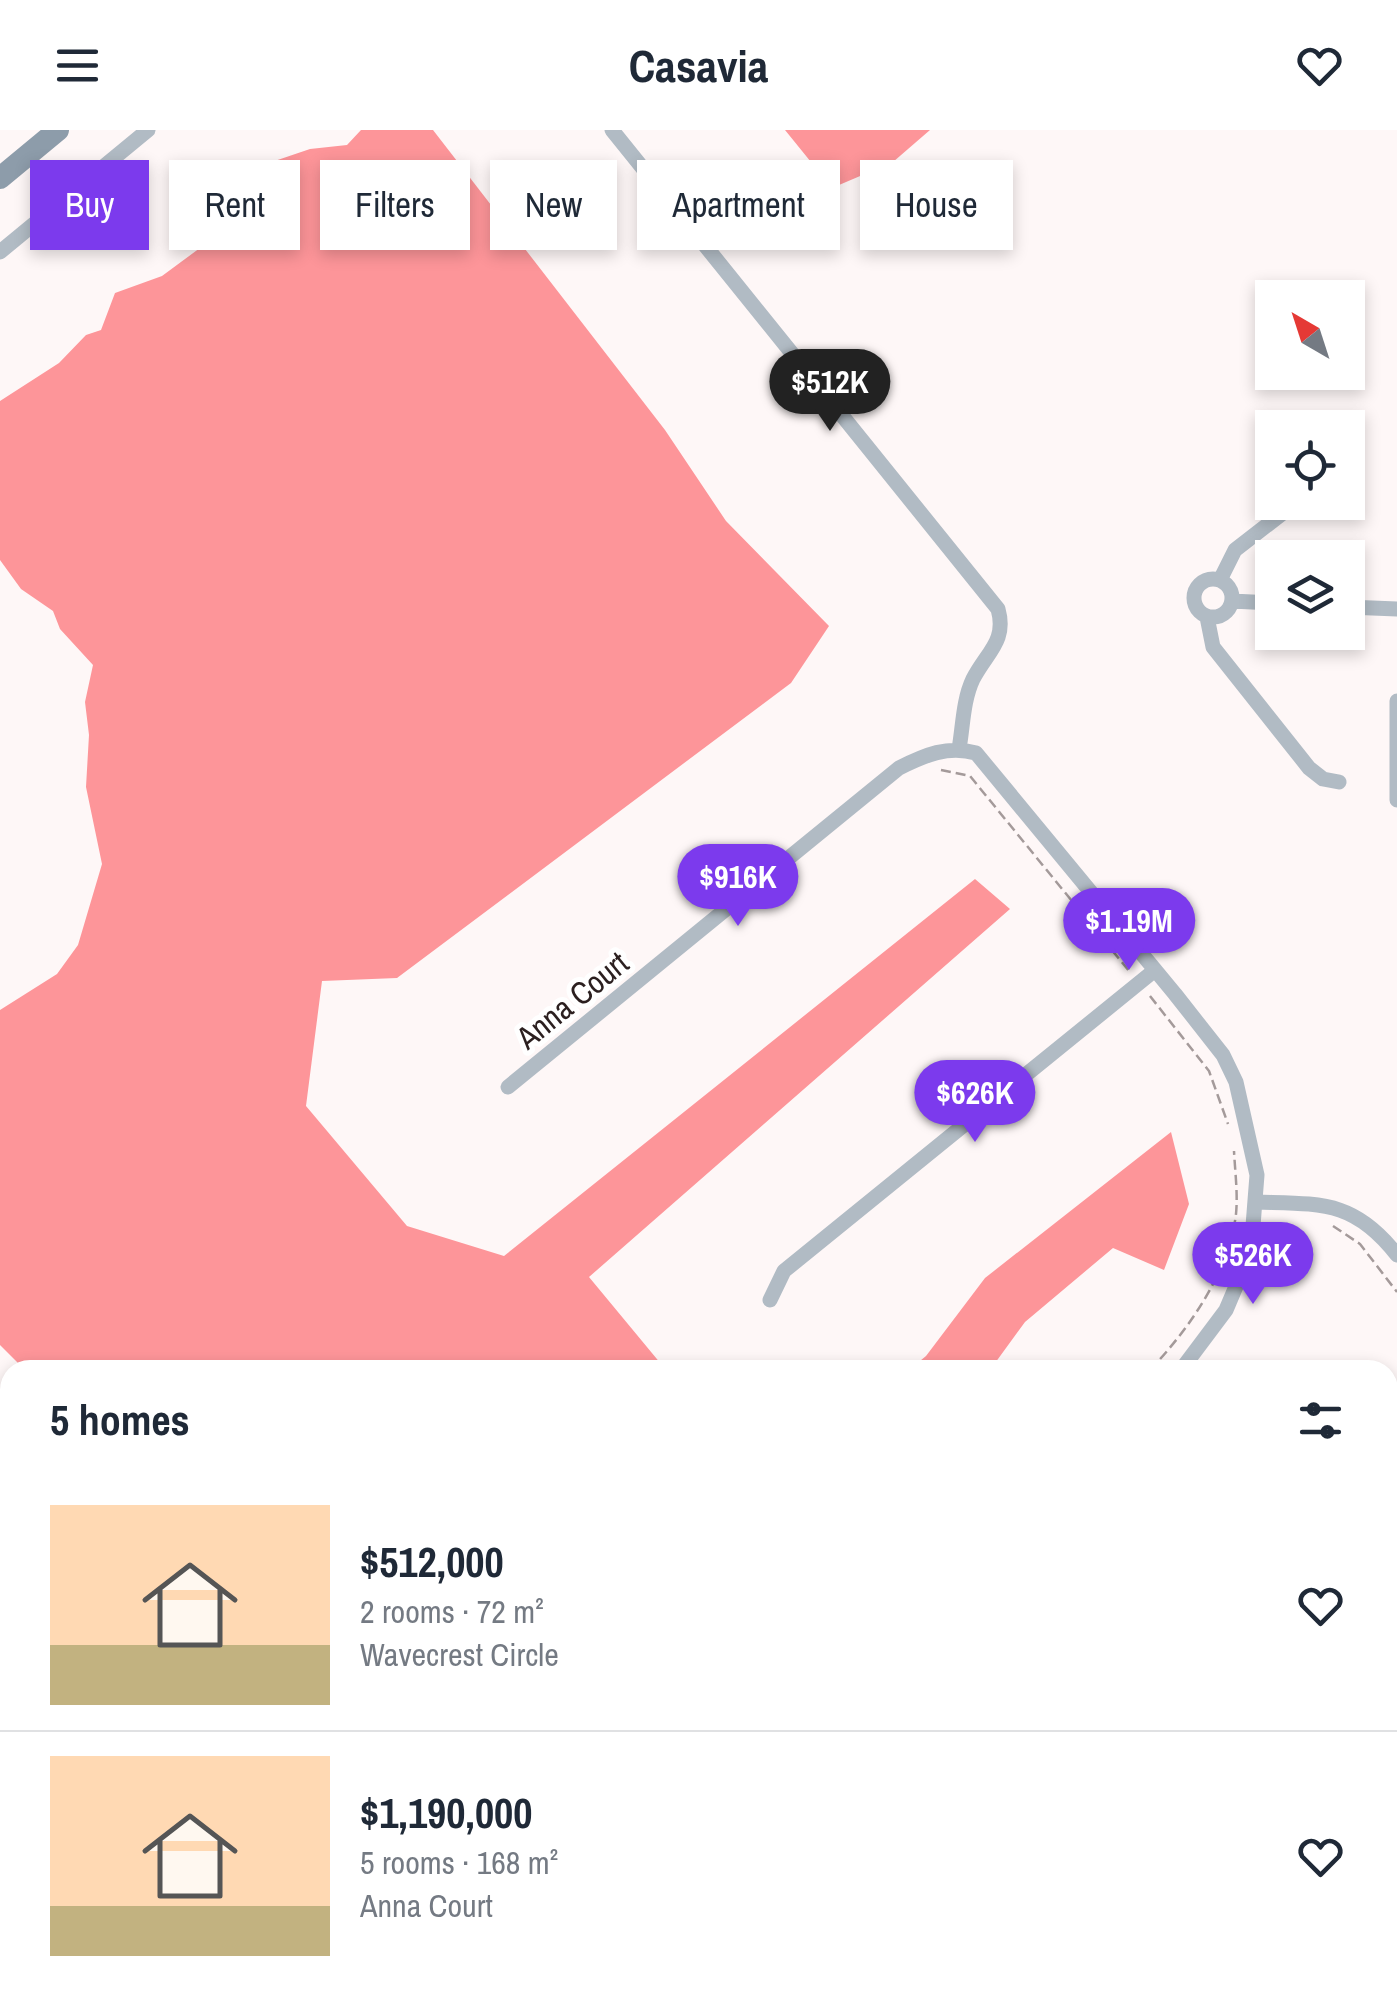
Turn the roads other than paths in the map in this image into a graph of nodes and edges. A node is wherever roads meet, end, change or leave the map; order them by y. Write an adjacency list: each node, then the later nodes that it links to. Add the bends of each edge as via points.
1 (58, 130): 4 (street)
2 (148, 130): 5 (street)
3 (612, 130): 14 (street, via 998,609 999,640 973,679)
4 (0, 178)
5 (0, 252)
6 (1274, 520): 7 (street, via 1235,550)
7 (1220, 580): 8 (street); 12 (street, via 1207,580 1194,592 1194,604)
8 (1232, 601): 9 (street); 12 (street, via 1220,616)
9 (1255, 602)
10 (1365, 608): 11 (street)
11 (1397, 609)
12 (1207, 616): 15 (street, via 1212,647 1309,768)
13 (1397, 701): 16 (street)
14 (959, 748): 17 (street, via 988,765); 18 (street, Anna Court, via 900,768)
15 (1338, 782)
16 (1397, 800)
17 (1156, 970): 19 (street, via 1223,1055 1236,1082 1253,1143); 21 (street, via 784,1271)
18 (508, 1088)
19 (1257, 1210): 20 (street, via 1334,1204 1362,1219); 22 (street, via 1251,1252 1226,1310)
20 (1397, 1255)
21 (770, 1300)
22 (1188, 1360)

